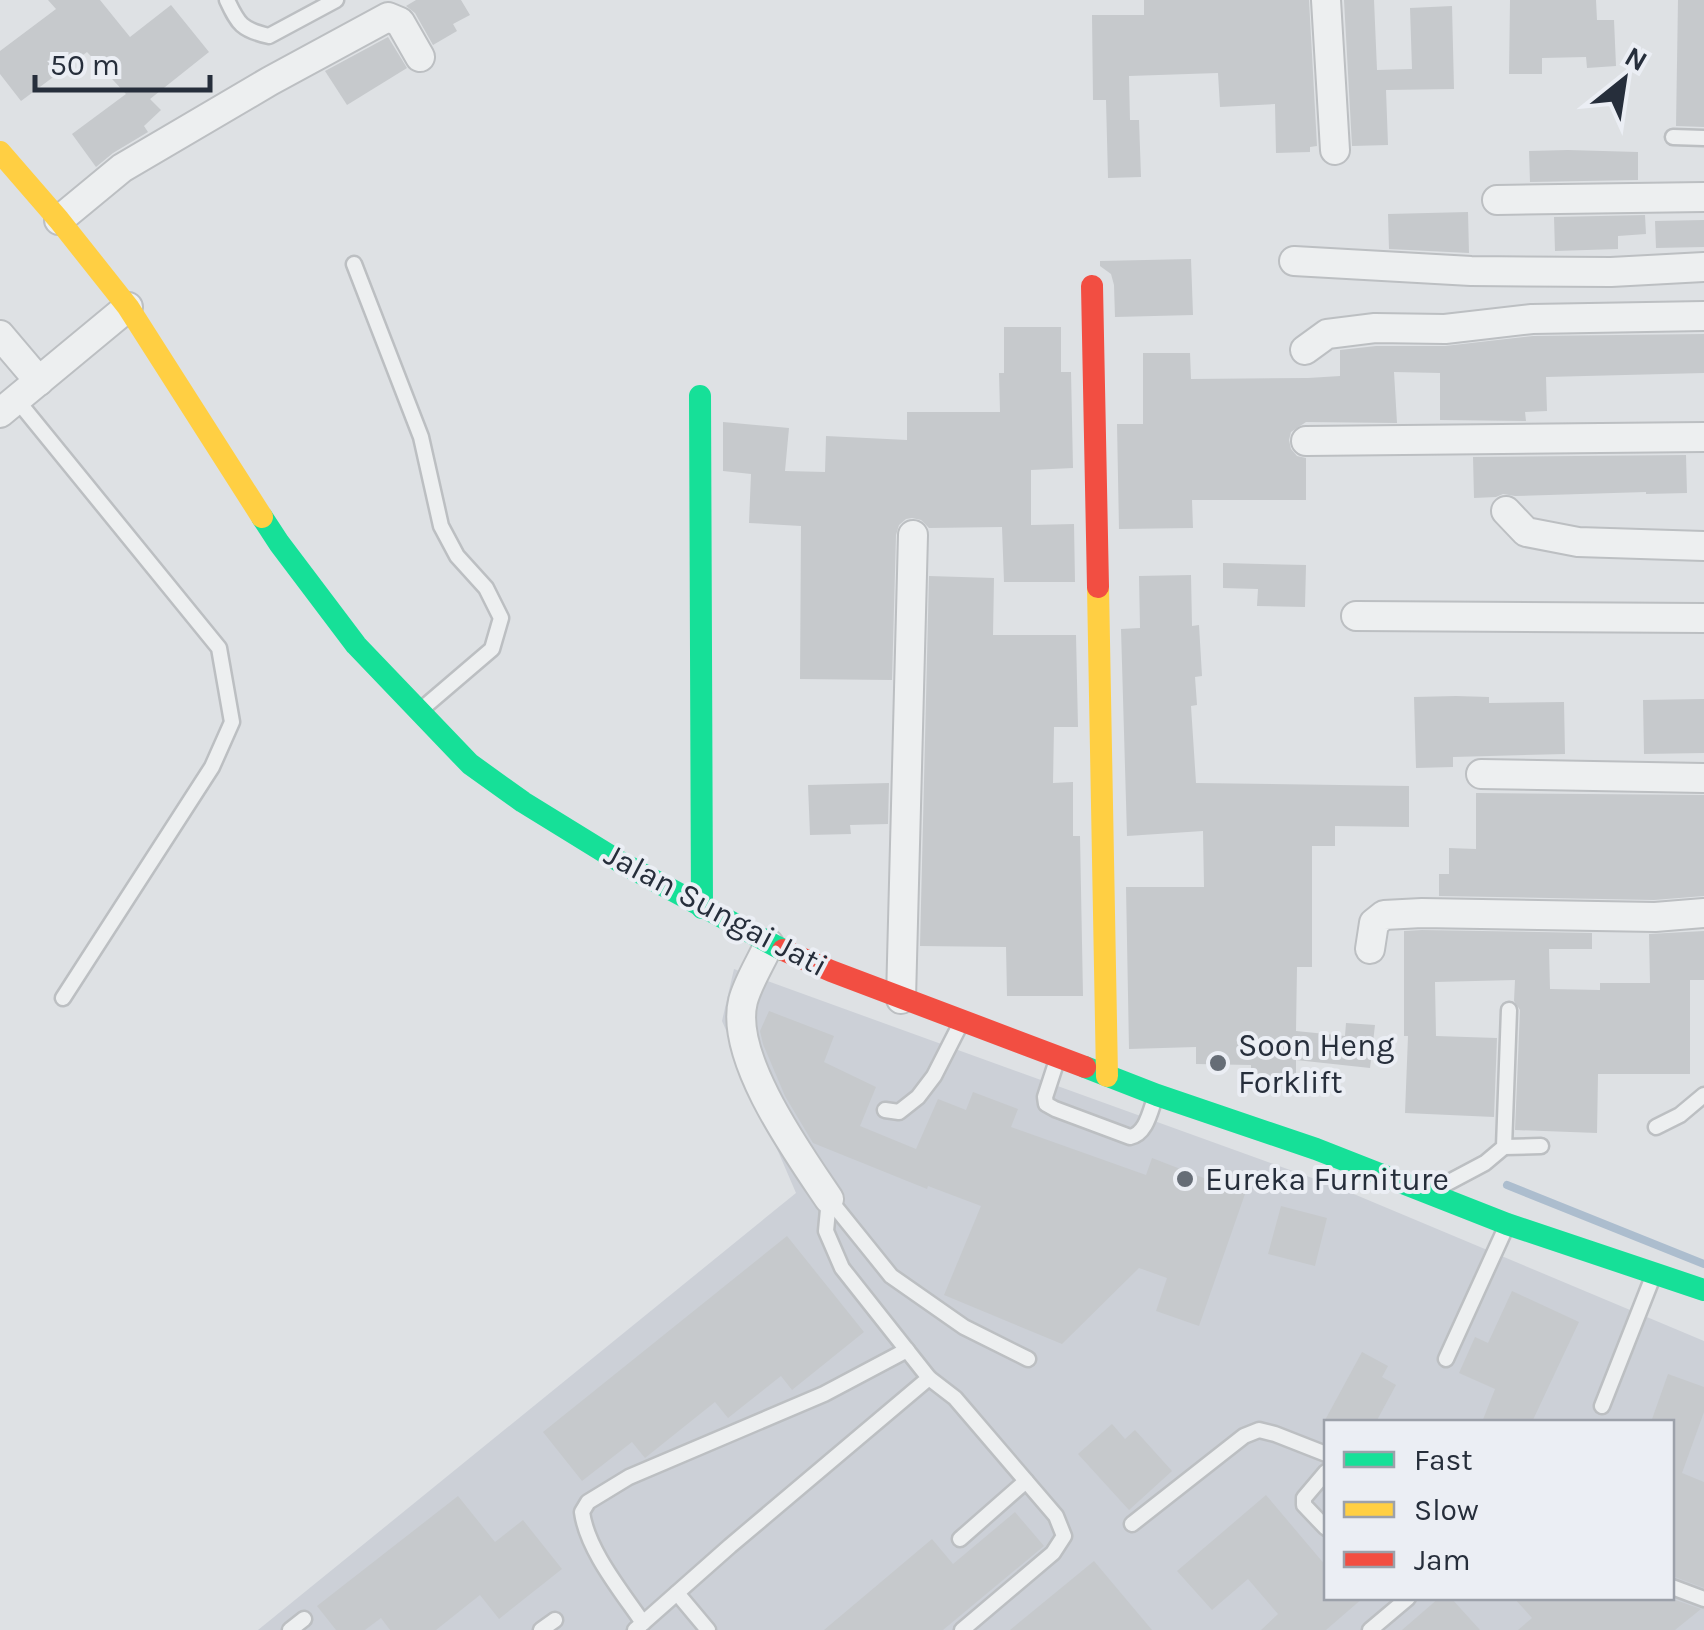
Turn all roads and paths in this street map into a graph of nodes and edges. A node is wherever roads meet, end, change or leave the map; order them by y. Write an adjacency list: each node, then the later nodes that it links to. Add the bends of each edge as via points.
1 (227, 0): 2 (lane, via 237,22 269,36)
2 (336, 0)
3 (1326, 0): 7 (street)
4 (420, 57): 11 (street, via 400,22 388,17 122,168)
5 (1673, 137): 6 (lane)
6 (1704, 138)
7 (1335, 150)
8 (0, 152): 11 (main road, Jalan Sungai Jati)
9 (1704, 197): 10 (street)
10 (1497, 200)
11 (59, 220): 16 (main road, Jalan Sungai Jati)
12 (1294, 261): 14 (street, via 1471,271)
13 (354, 264): 29 (lane, via 421,437 441,526 501,618 492,648)
14 (1704, 267)
15 (1092, 286): 41 (main road)
16 (128, 307): 21 (street); 29 (main road, Jalan Sungai Jati, via 279,544 356,645)
17 (1704, 316): 19 (street, via 1375,328 1327,334)
18 (0, 335): 21 (street)
19 (1305, 350)
20 (700, 396): 32 (main road)
21 (18, 398): 36 (lane, via 219,648 232,722 212,767)
22 (1704, 438): 23 (street)
23 (1306, 442)
24 (1506, 511): 26 (street, via 1526,532 1578,542)
25 (913, 534): 37 (street)
26 (1704, 546)
27 (1356, 616): 28 (street)
28 (1704, 618)
29 (418, 712): 32 (main road, Jalan Sungai Jati, via 470,764 523,802)
30 (1481, 774): 31 (street)
31 (1704, 778)
32 (702, 908): 34 (main road, Jalan Sungai Jati)
33 (1704, 913): 35 (street, via 1384,915 1374,923)
34 (769, 944): 37 (main road, Jalan Sungai Jati); 49 (street, via 743,1001 741,1031 788,1137)
35 (1370, 948)
36 (64, 998)
37 (901, 998): 39 (main road, Jalan Sungai Jati)
38 (1509, 1010): 47 (lane)
39 (961, 1022): 40 (main road, Jalan Sungai Jati); 44 (lane, via 918,1097 898,1112)
40 (1058, 1056): 41 (main road, Jalan Sungai Jati); 43 (lane, via 1045,1097 1056,1109 1138,1136)
41 (1107, 1076): 43 (main road, Jalan Sungai Jati)
42 (1704, 1094): 45 (lane)
43 (1157, 1095): 48 (main road, Jalan Sungai Jati)
44 (886, 1110)
45 (1656, 1127)
46 (1541, 1146): 47 (lane)
47 (1504, 1147): 48 (lane)
48 (1426, 1194): 50 (main road, Jalan Sungai Jati)
49 (829, 1198): 54 (lane, via 832,1249); 55 (lane, via 891,1276 964,1327)
50 (1507, 1224): 51 (main road, Jalan Sungai Jati); 56 (lane)
51 (1663, 1277): 52 (main road, Jalan Sungai Jati); 53 (main road); 58 (lane)
52 (1704, 1290)
53 (1704, 1298)
54 (906, 1350): 57 (lane); 71 (lane, via 824,1394 628,1477 588,1502 584,1527)
55 (1028, 1359)
56 (1446, 1359)
57 (929, 1378): 61 (lane, via 955,1398); 66 (lane)
58 (1602, 1406)
59 (1324, 1453): 62 (lane, via 1259,1430)
60 (1324, 1474): 63 (lane, via 1304,1498)
61 (1026, 1482): 64 (lane); 75 (lane, via 1064,1536 1053,1554)
62 (1132, 1524)
63 (1324, 1526)
64 (960, 1539)
65 (1674, 1588): 67 (lane)
66 (677, 1594): 71 (lane); 74 (lane)
67 (1704, 1599)
68 (1406, 1600): 76 (lane)
69 (304, 1620): 72 (lane)
70 (555, 1620): 73 (lane)
71 (639, 1627)
72 (290, 1630)
73 (541, 1630)
74 (708, 1630)
75 (962, 1630)
76 (1370, 1630)

